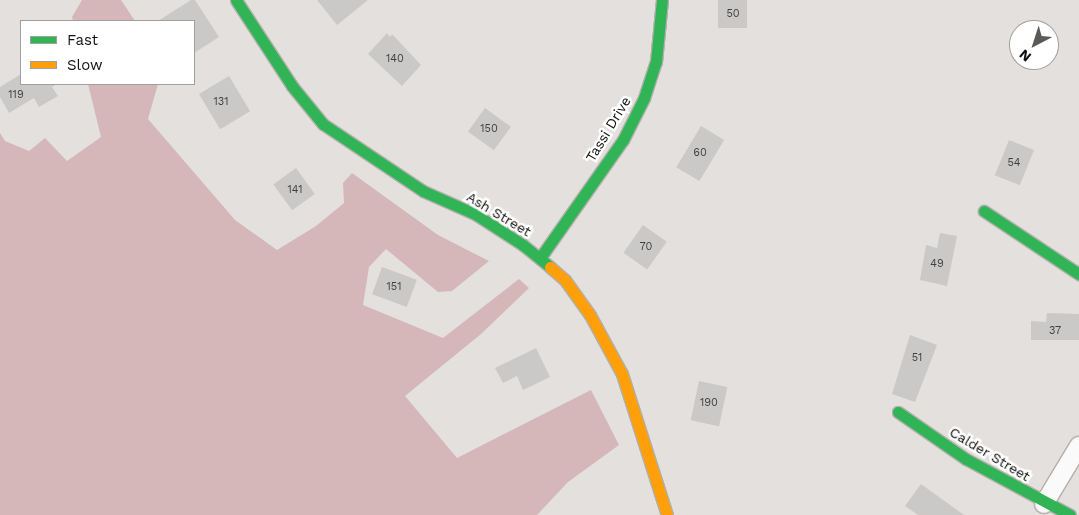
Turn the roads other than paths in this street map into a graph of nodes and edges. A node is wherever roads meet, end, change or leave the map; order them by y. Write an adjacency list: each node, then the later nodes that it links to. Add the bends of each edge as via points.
1 (236, 0): 4 (street, Ash Street, via 292,86 322,124 383,167 423,191 476,214)
2 (662, 0): 4 (street, Tassi Drive, via 656,62 644,98 623,140)
3 (984, 211): 5 (street)
4 (540, 258): 9 (street, Ash Street, via 565,280 590,315 622,374)
5 (1079, 274)
6 (898, 412): 8 (street, Calder Street, via 966,459)
7 (1079, 446): 8 (street)
8 (1044, 504): 10 (street, Calder Street)
9 (667, 515)
10 (1070, 515)

